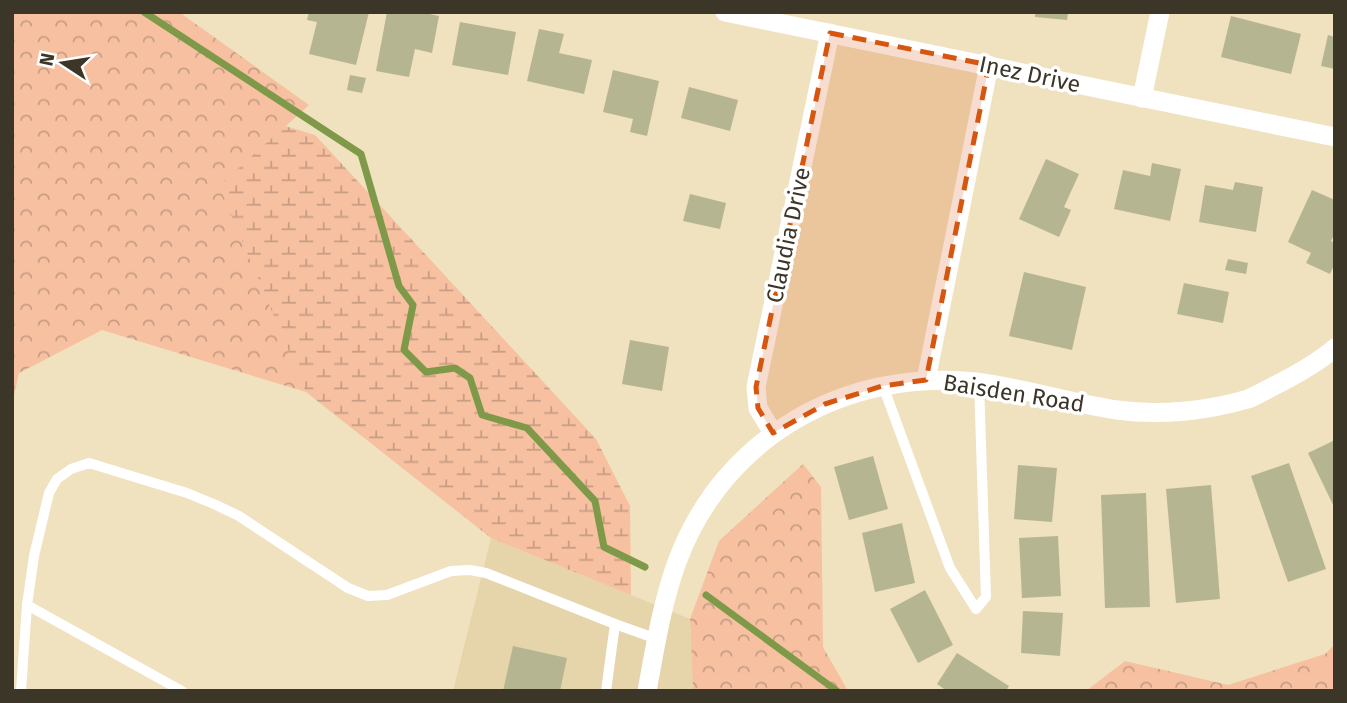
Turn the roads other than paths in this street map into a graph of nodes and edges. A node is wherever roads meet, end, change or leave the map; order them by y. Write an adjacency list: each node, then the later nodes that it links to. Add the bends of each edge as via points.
1 (1160, 12): 5 (street)
2 (730, 13): 3 (street, Inez Drive)
3 (830, 33): 4 (street, Inez Drive); 11 (street, Claudia Drive, via 756,387 758,408)
4 (989, 65): 5 (street, Inez Drive); 8 (street)
5 (1142, 98): 6 (street, Inez Drive)
6 (1335, 137)
7 (1335, 348): 9 (street, Baisden Road, via 1250,398 1172,412 1119,410)
8 (926, 380): 9 (street, Baisden Road); 10 (street, Baisden Road)
9 (979, 383): 10 (lane, via 986,597 976,609 950,568)
10 (883, 386): 11 (street, Baisden Road, via 825,404)
11 (773, 433): 14 (street, Baisden Road, via 733,469 691,529 677,561)
12 (27, 605): 13 (lane, via 49,493 71,468 89,463 216,505 368,596 387,595 451,570 470,570); 15 (lane); 16 (lane)
13 (615, 624): 14 (lane); 17 (lane)
14 (657, 639): 18 (street, Baisden Road)
15 (21, 691)
16 (182, 691)
17 (606, 691)
18 (647, 691)

